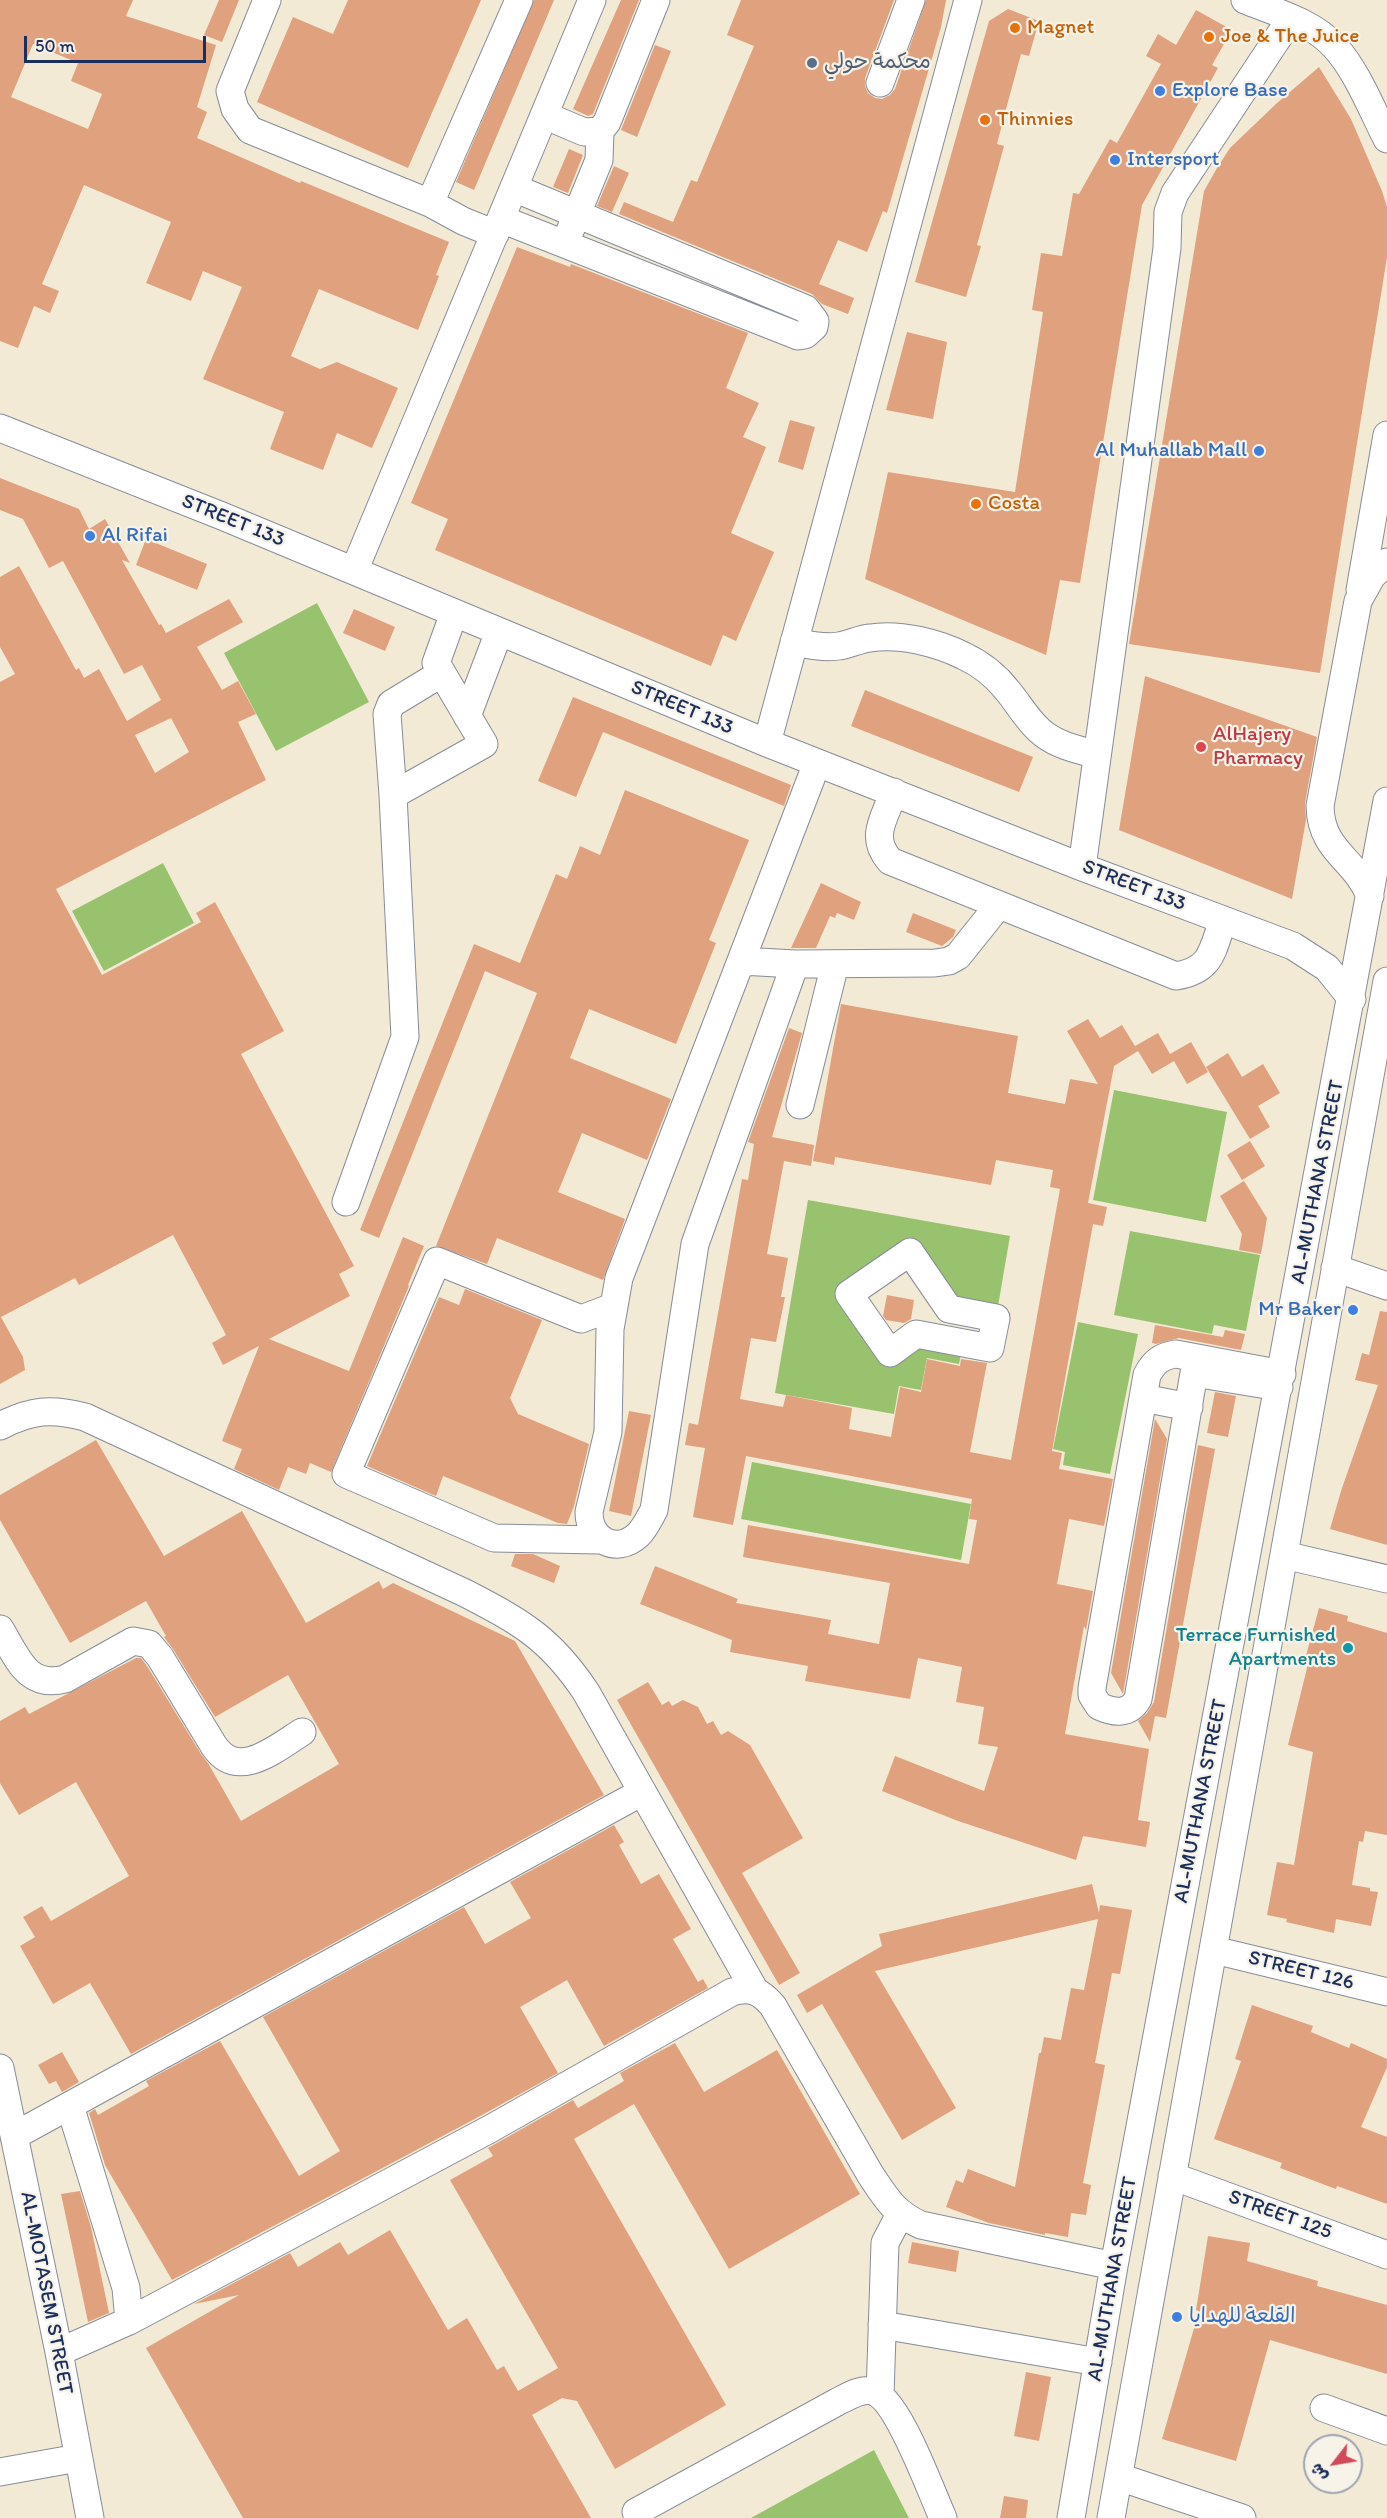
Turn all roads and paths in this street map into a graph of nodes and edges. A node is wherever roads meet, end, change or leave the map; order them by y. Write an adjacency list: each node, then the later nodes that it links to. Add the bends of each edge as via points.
1 (267, 0): 14 (street, via 230,91 235,109 250,130)
2 (519, 0): 14 (street)
3 (592, 0): 10 (street)
4 (656, 0): 11 (street)
5 (911, 0): 9 (street)
6 (968, 0): 25 (street)
7 (1245, 0): 8 (street)
8 (1291, 18): 12 (street, via 1335,46); 29 (street, via 1188,171 1168,212 1167,248)
9 (880, 83)
10 (544, 115): 11 (street, via 584,132); 13 (street)
11 (600, 131): 15 (street, via 599,160)
12 (1387, 139)
13 (514, 188): 15 (street); 16 (street)
14 (430, 203): 16 (street, via 463,221)
15 (577, 214): 17 (street); 17 (street, via 806,309 814,327 798,336)
16 (498, 226): 17 (street); 21 (street)
17 (565, 243)
18 (0, 428): 21 (street, STREET 133)
19 (1387, 435): 22 (street)
20 (1387, 562): 22 (street, via 1372,576)
21 (354, 571): 23 (street, STREET 133)
22 (1358, 601): 35 (street, via 1320,817 1327,839 1362,879)
23 (454, 613): 24 (street, STREET 133); 26 (street, via 436,663)
24 (499, 632): 27 (street); 28 (street, STREET 133)
25 (794, 642): 28 (street); 29 (street, via 824,647 885,636 946,649 995,677 1051,739)
26 (442, 673): 27 (street); 32 (street, via 391,704 387,714)
27 (467, 716): 32 (street, via 484,744)
28 (766, 743): 30 (street, STREET 133)
29 (1097, 755): 34 (street)
30 (817, 763): 31 (street, STREET 133); 38 (street)
31 (894, 792): 34 (street, STREET 133); 36 (street, via 878,844 890,861)
32 (393, 795): 44 (street, via 405,1037)
33 (1387, 801): 35 (street, AL-MUTHANA STREET)
34 (1082, 867): 37 (street, STREET 133)
35 (1370, 896): 42 (street, AL-MUTHANA STREET)
36 (998, 906): 37 (street, via 1176,976 1198,971 1209,959); 40 (street, via 958,956 949,961)
37 (1223, 920): 42 (street, STREET 133, via 1311,955)
38 (741, 961): 39 (street); 47 (street, via 619,1278)
39 (795, 964): 40 (street); 53 (street, via 695,1244 654,1510 647,1524 627,1542 617,1545)
40 (835, 964): 43 (street)
41 (1387, 981): 45 (street, AL-MUTHANA STREET)
42 (1352, 999): 49 (street, AL-MUTHANA STREET)
43 (800, 1105)
44 (346, 1202)
45 (1335, 1268): 46 (street); 54 (street, AL-MUTHANA STREET)
46 (1387, 1286)
47 (612, 1307): 53 (street, via 608,1432 589,1512 589,1522); 53 (street, via 581,1319 437,1261 346,1474 494,1538)
48 (949, 1309): 48 (street, via 996,1318 990,1348 916,1334 890,1353 849,1294 910,1252)
49 (1280, 1380): 50 (street, via 1176,1354 1154,1363 1147,1375); 51 (street, via 1194,1373); 68 (street, AL-MUTHANA STREET)
50 (1143, 1398): 51 (street); 51 (street, via 1092,1688 1099,1706 1122,1712 1138,1699)
51 (1189, 1407)
52 (0, 1426): 58 (street, via 39,1411 85,1417 502,1612 540,1637 561,1657 586,1692)
53 (600, 1540)
54 (1284, 1555): 55 (street); 59 (street, AL-MUTHANA STREET)
55 (1387, 1579)
56 (0, 1629): 57 (street, via 24,1669 43,1681 65,1679 133,1641 149,1644 220,1755 229,1761 250,1762)
57 (302, 1732)
58 (642, 1792): 60 (street); 63 (street)
59 (1214, 1950): 61 (street, STREET 126); 65 (street, AL-MUTHANA STREET)
60 (756, 1991): 66 (street, via 773,2006 870,2174); 69 (street, via 732,1992 490,2129)
61 (1387, 1992)
62 (0, 2068): 64 (street, AL-MOTASEM STREET)
63 (70, 2106): 64 (street); 69 (street, via 126,2288)
64 (14, 2136): 71 (street, AL-MOTASEM STREET)
65 (1172, 2176): 67 (street, STREET 125); 78 (street, AL-MUTHANA STREET)
66 (900, 2214): 68 (street, via 921,2225); 70 (street, via 885,2243)
67 (1387, 2255)
68 (1114, 2266): 72 (street, AL-MUTHANA STREET)
69 (129, 2321): 71 (street)
70 (882, 2325): 72 (street); 73 (street)
71 (60, 2352): 76 (street, AL-MOTASEM STREET)
72 (1098, 2362): 82 (street, AL-MUTHANA STREET)
73 (880, 2395): 79 (street, via 867,2390 837,2402); 81 (street, via 900,2422)
74 (1323, 2408): 75 (street)
75 (1387, 2431)
76 (78, 2458): 77 (street); 80 (street, AL-MOTASEM STREET)
77 (0, 2472)
78 (1119, 2477): 83 (street, AL-MUTHANA STREET); 84 (street)
79 (636, 2512)
80 (90, 2518)
81 (943, 2518)
82 (1071, 2518)
83 (1111, 2518)
84 (1242, 2518)

